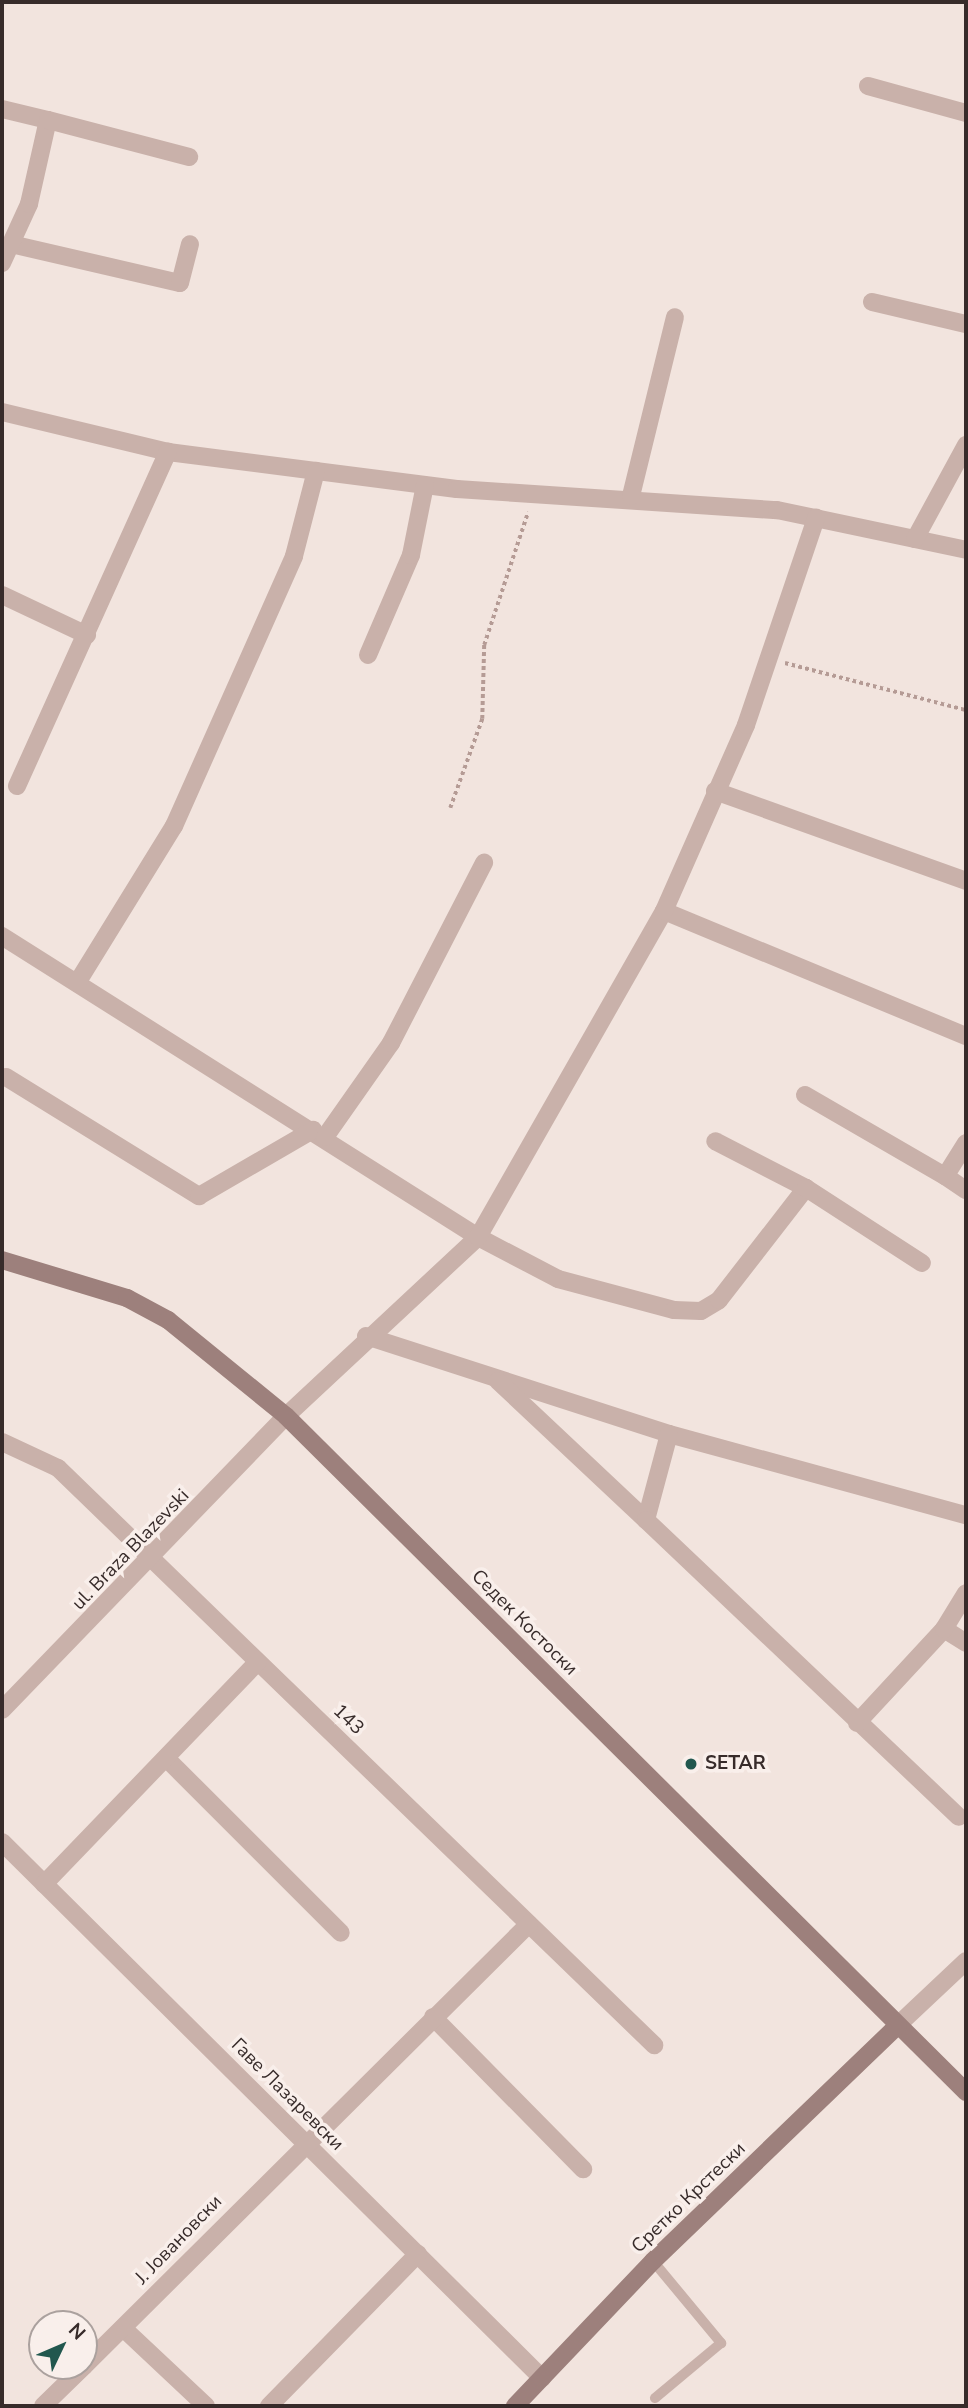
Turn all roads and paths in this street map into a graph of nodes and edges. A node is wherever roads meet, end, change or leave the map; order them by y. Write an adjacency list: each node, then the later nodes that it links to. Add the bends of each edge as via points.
1 (868, 86): 3 (street)
2 (2, 109): 4 (street)
3 (966, 113)
4 (48, 120): 5 (street); 6 (street, via 29,204)
5 (188, 157)
6 (11, 244): 7 (street, via 180,283); 8 (street)
7 (190, 244)
8 (2, 263)
9 (872, 302): 11 (street)
10 (675, 317): 18 (street)
11 (966, 324)
12 (2, 412): 14 (street)
13 (966, 445): 20 (street)
14 (169, 452): 15 (street); 23 (street)
15 (316, 471): 16 (street); 34 (street, via 294,556 174,825)
16 (425, 485): 17 (street); 24 (street, via 411,555)
17 (534, 493): 18 (street); 29 (path, via 484,645 482,719)
18 (631, 496): 19 (street)
19 (817, 518): 20 (street); 25 (street, ul. Braza Blazevski)
20 (915, 538): 21 (street)
21 (966, 550)
22 (2, 595): 23 (street)
23 (87, 635): 27 (street)
24 (368, 655)
25 (769, 659): 26 (path); 28 (street, ul. Braza Blazevski)
26 (966, 710)
27 (16, 786)
28 (715, 792): 31 (street); 32 (street, ul. Braza Blazevski)
29 (450, 808)
30 (484, 863): 38 (street, via 391,1043)
31 (966, 881)
32 (664, 911): 35 (street); 44 (street, ul. Braza Blazevski)
33 (2, 936): 34 (street)
34 (77, 983): 38 (street)
35 (966, 1037)
36 (6, 1077): 38 (street, via 199,1196)
37 (805, 1095): 41 (street)
38 (319, 1134): 44 (street)
39 (715, 1141): 42 (street)
40 (966, 1143): 41 (street)
41 (945, 1176): 43 (street)
42 (806, 1188): 44 (street, via 754,1260 701,1311 558,1279); 46 (street)
43 (966, 1190)
44 (478, 1237): 47 (street, ul. Braza Blazevski)
45 (2, 1260): 50 (main road, Седек Костоски, via 127,1298 168,1320)
46 (922, 1263)
47 (366, 1336): 48 (street); 50 (street, ul. Braza Blazevski)
48 (493, 1377): 49 (street); 51 (street)
49 (559, 1398): 51 (street); 52 (street)
50 (286, 1416): 56 (street, ul. Braza Blazevski); 71 (main road, Седек Костоски)
51 (541, 1420): 55 (street)
52 (669, 1434): 54 (street); 55 (street)
53 (2, 1442): 56 (street, 143, via 58,1468)
54 (966, 1515)
55 (646, 1520): 62 (street)
56 (153, 1560): 60 (street, 143); 61 (street, ul. Braza Blazevski)
57 (966, 1593): 58 (street)
58 (944, 1629): 59 (street); 62 (street)
59 (966, 1643)
60 (258, 1661): 63 (street); 67 (street, 143)
61 (2, 1710)
62 (857, 1723): 64 (street)
63 (166, 1758): 66 (street); 68 (street)
64 (959, 1817)
65 (2, 1842): 66 (street, Гаве Лазаревски)
66 (44, 1884): 74 (street, Гаве Лазаревски)
67 (529, 1924): 70 (street, Ј. Јовановски); 72 (street, 143)
68 (341, 1933)
69 (966, 1961): 71 (street)
70 (433, 2017): 74 (street, Ј. Јовановски); 75 (street)
71 (898, 2025): 73 (main road, Седек Костоски); 77 (main road, Сретко Крстески)
72 (654, 2045)
73 (966, 2092)
74 (304, 2142): 76 (street, Гаве Лазаревски); 78 (street, Ј. Јовановски)
75 (583, 2169)
76 (418, 2254): 80 (street, Гаве Лазаревски); 85 (street)
77 (653, 2261): 80 (main road, Сретко Крстески); 82 (lane, via 721,2343)
78 (123, 2328): 79 (street, Ј. Јовановски); 84 (street)
79 (98, 2352)
80 (542, 2378): 86 (main road, Сретко Крстески)
81 (70, 2380): 83 (street, Ј. Јовановски)
82 (656, 2398)
83 (43, 2406)
84 (206, 2406)
85 (269, 2406)
86 (515, 2406)

